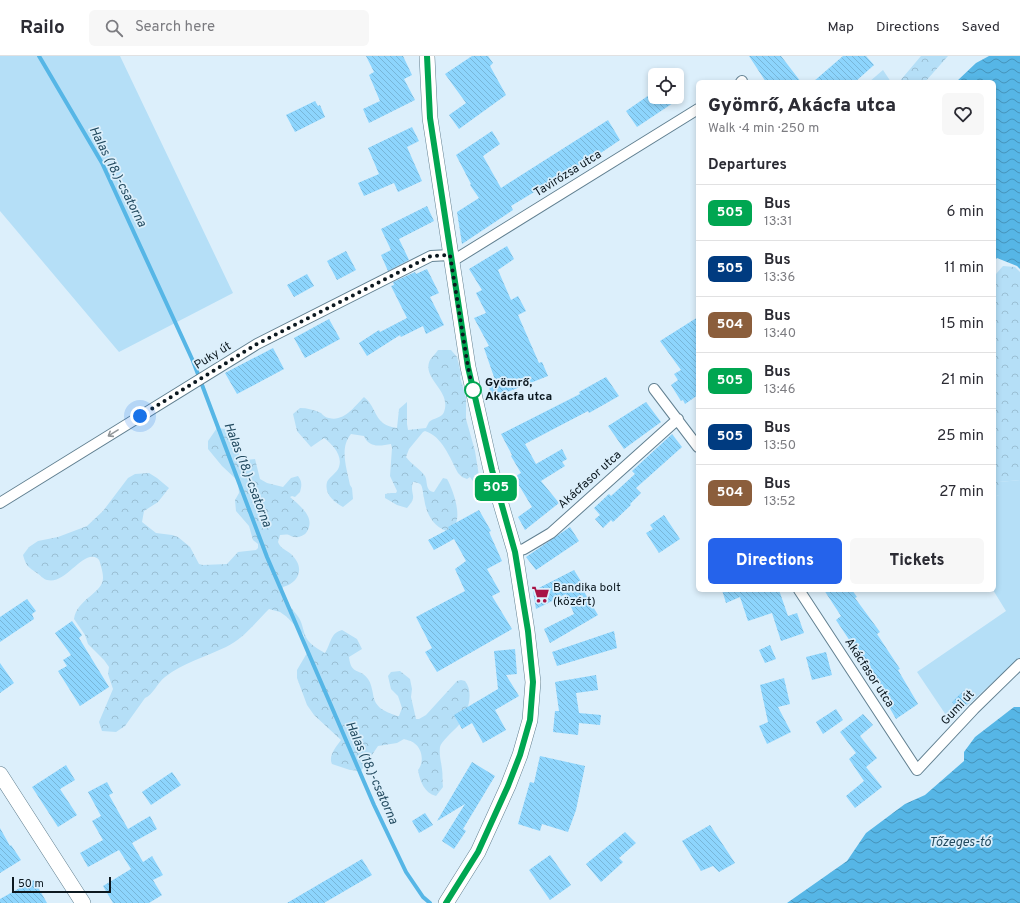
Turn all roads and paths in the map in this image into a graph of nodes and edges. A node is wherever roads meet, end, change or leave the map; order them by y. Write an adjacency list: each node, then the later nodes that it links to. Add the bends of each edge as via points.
1 (427, 56): 3 (main road, via 430,118)
2 (696, 110): 3 (street, Tavirózsa utca)
3 (451, 258): 7 (street, Puky út, one-way to 7, via 431,256 257,344); 8 (main road, via 468,367 492,470)
4 (654, 389): 5 (street)
5 (678, 418): 6 (street); 8 (street, Akácfasor utca, via 551,533)
6 (696, 444)
7 (0, 502)
8 (515, 552): 14 (main road, via 528,631 533,682 530,720 520,755 493,821 478,852)
9 (800, 592): 11 (street, Akácfasor utca)
10 (1020, 664): 11 (street, Gumi út, via 974,708)
11 (917, 770)
12 (0, 774): 13 (main road)
13 (83, 903)
14 (446, 903)

